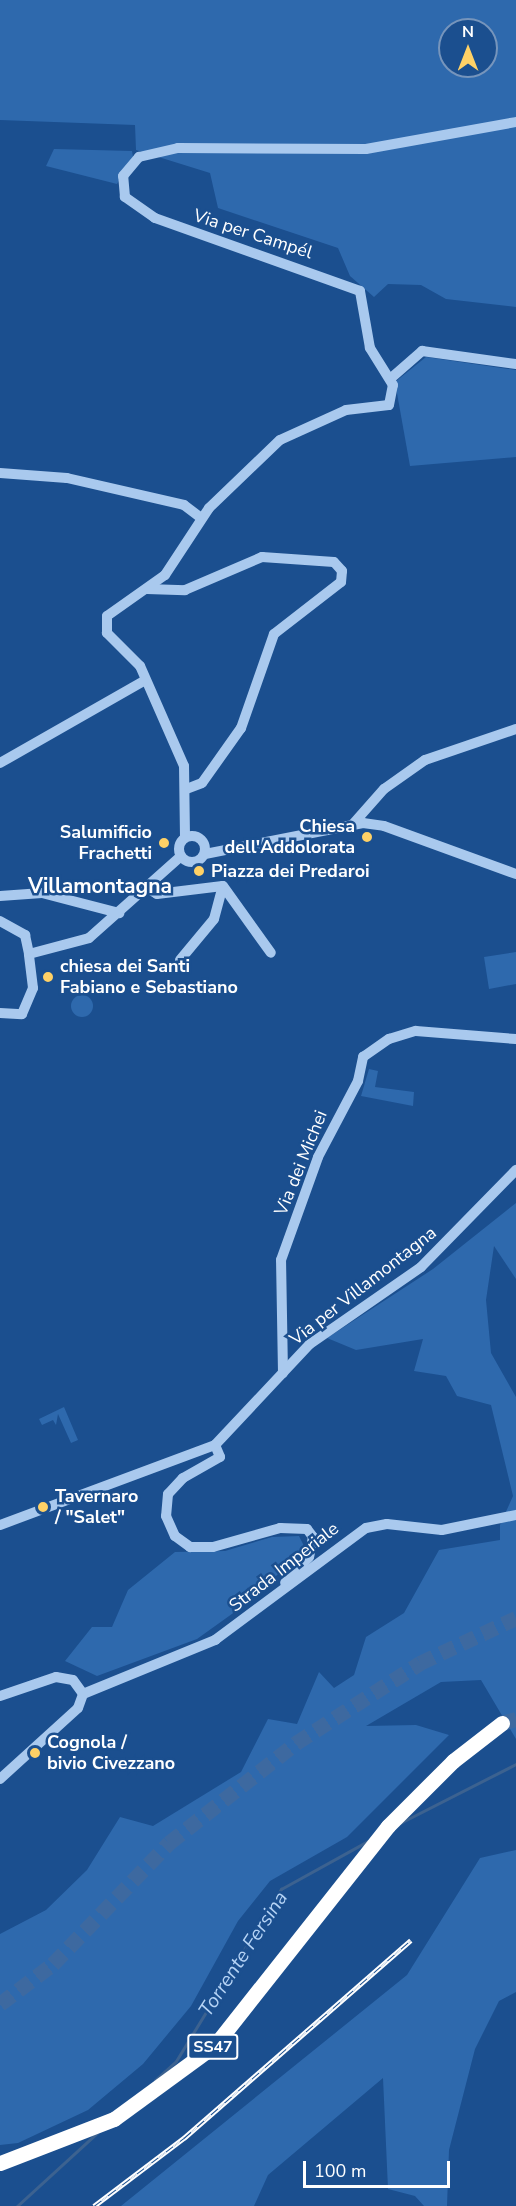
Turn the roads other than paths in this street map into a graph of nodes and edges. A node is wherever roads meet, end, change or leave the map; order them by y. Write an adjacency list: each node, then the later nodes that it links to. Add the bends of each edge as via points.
1 (516, 122): 3 (street, Via per Campél, via 366,149 178,148 139,158 123,176 125,196 155,218 360,291 370,348)
2 (516, 364): 3 (street, via 422,351)
3 (390, 379): 5 (street, via 394,400 389,405 353,408 290,433)
4 (0, 473): 5 (street, via 67,478 184,505)
5 (201, 518): 6 (street, via 170,569)
6 (147, 590): 7 (street, via 117,605 106,623 111,640 140,666); 10 (street, via 185,590 262,557 334,562 342,571 342,582 274,634 242,728 202,783)
7 (144, 681): 9 (street); 10 (street, via 184,766)
8 (516, 729): 11 (street, via 425,760 384,789)
9 (0, 763)
10 (186, 789): 12 (street)
11 (353, 824): 13 (street); 15 (street, via 384,826)
12 (185, 837): 13 (street, via 201,838); 14 (street)
13 (205, 854): 14 (street, via 193,862)
14 (181, 856): 17 (street)
15 (516, 874)
16 (222, 886): 17 (street, via 157,894); 21 (street); 23 (street, via 214,919)
17 (149, 889): 19 (street)
18 (0, 896): 19 (street, via 42,893)
19 (119, 913): 22 (street, via 76,945)
20 (0, 921): 22 (street, via 25,935)
21 (271, 953)
22 (29, 954): 24 (street, via 33,988 22,1014)
23 (180, 960)
24 (0, 1013)
25 (516, 1038): 29 (street, Via dei Michei, via 417,1031 389,1039 363,1057 357,1082 318,1157 281,1260)
26 (516, 1170): 28 (street, Via per Villamontagna)
27 (516, 1178): 28 (street)
28 (504, 1183): 29 (street, Via per Villamontagna, via 422,1267 310,1344)
29 (283, 1373): 30 (street, Via per Villamontagna)
30 (215, 1445): 32 (street, Via per Villamontagna, via 82,1499); 33 (street, via 220,1457 183,1478 168,1494 166,1516 175,1536 190,1547 213,1547 295,1526 307,1529 313,1537 309,1557)
31 (516, 1515): 33 (street, Strada Imperiale, via 442,1530 387,1524 366,1528)
32 (0, 1525)
33 (274, 1596): 34 (street, Strada Imperiale, via 177,1660)
34 (83, 1694): 35 (street, via 73,1680 56,1677); 37 (street, via 78,1708)
35 (0, 1696)
36 (502, 1723): 38 (highway, SS47, via 396,1817 237,2020 199,2059 114,2119)
37 (0, 1779)
38 (0, 2163)

